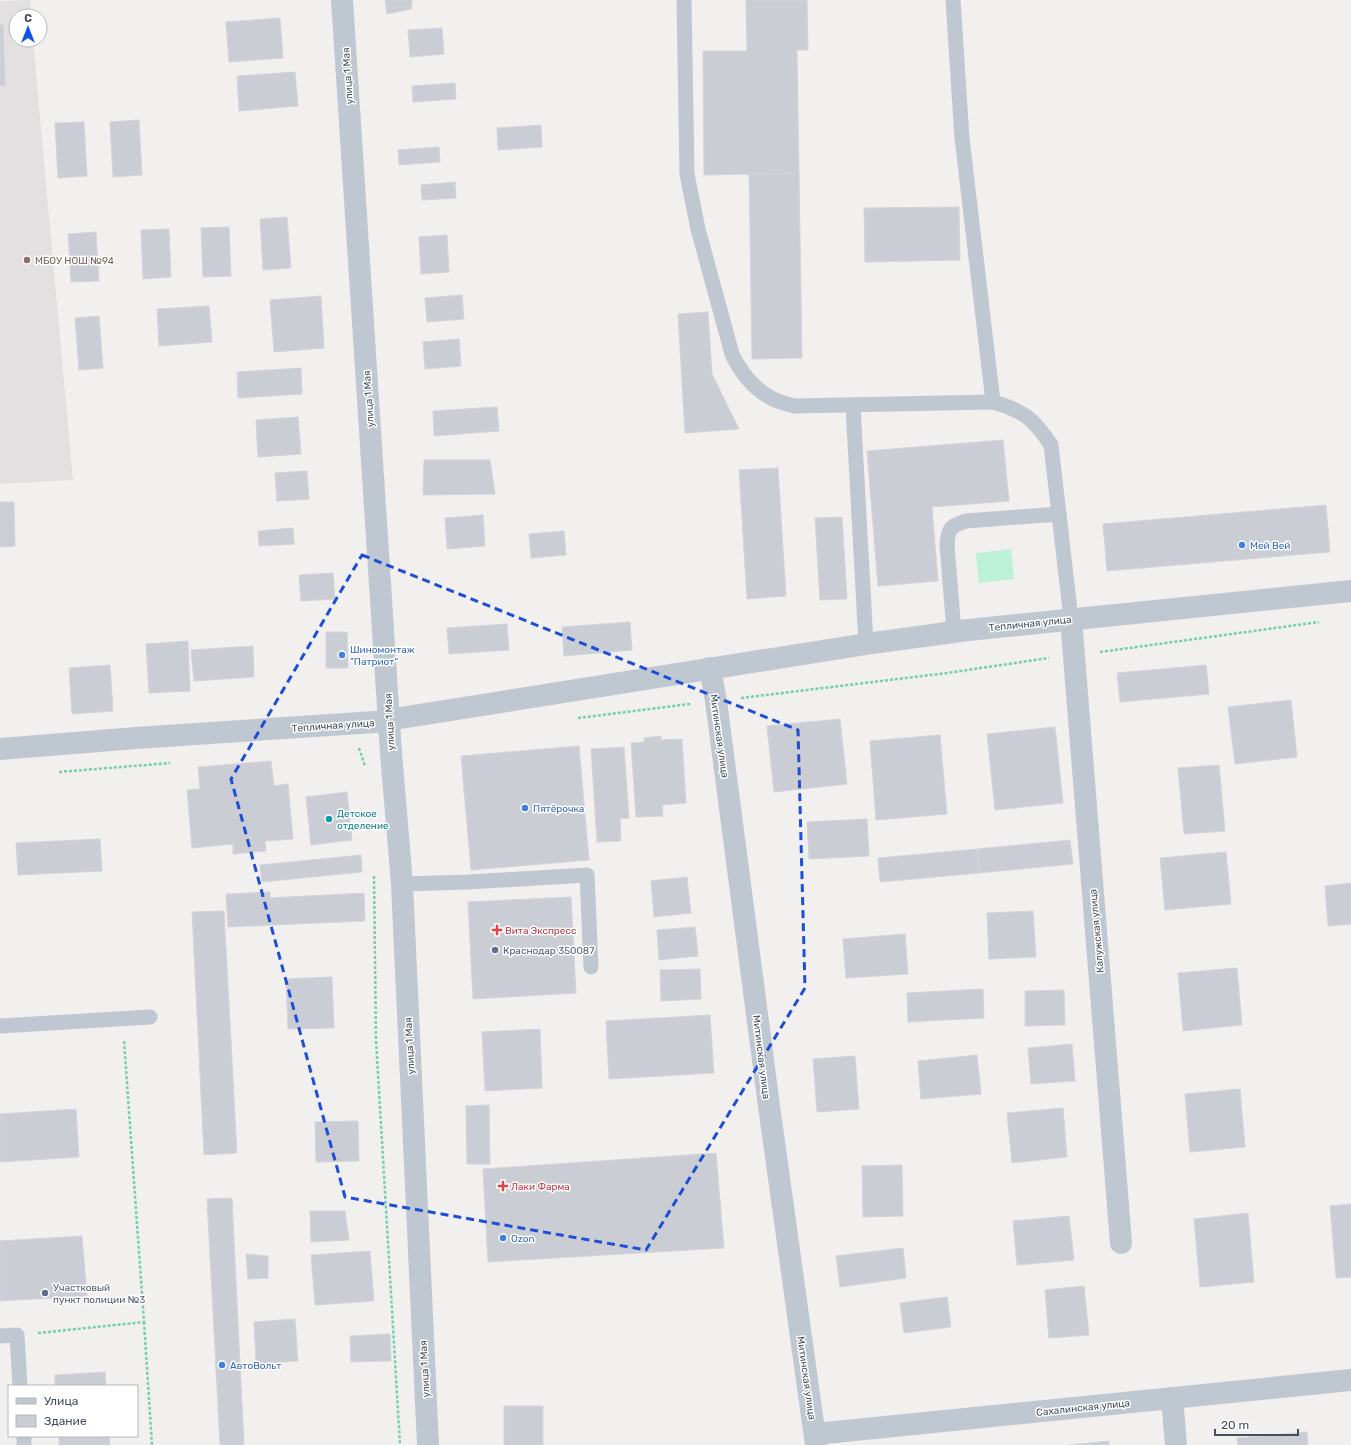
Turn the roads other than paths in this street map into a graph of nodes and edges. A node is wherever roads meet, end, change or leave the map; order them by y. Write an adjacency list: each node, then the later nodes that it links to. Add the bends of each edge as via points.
1 (342, 0): 12 (street, улица 1 Мая)
2 (684, 0): 5 (lane, via 687,174 698,228 732,354 740,371 754,386 773,399 794,406)
3 (953, 0): 4 (lane, via 962,138)
4 (993, 402): 5 (lane); 6 (lane, via 1013,408 1028,417 1051,445)
5 (853, 406): 10 (lane)
6 (1059, 514): 8 (lane); 9 (lane, via 966,521 951,528 947,545)
7 (1351, 591): 8 (street, Тепличная улица)
8 (1071, 619): 9 (street, Тепличная улица); 18 (street, Калужская улица)
9 (954, 632): 10 (street, Тепличная улица)
10 (866, 644): 11 (street, Тепличная улица)
11 (710, 668): 12 (street, Тепличная улица); 23 (street, Митинская улица)
12 (390, 731): 13 (street, Тепличная улица, via 136,738); 14 (street, улица 1 Мая)
13 (0, 749)
14 (402, 884): 15 (lane, via 587,875); 24 (street, улица 1 Мая)
15 (591, 967)
16 (150, 1017): 17 (lane)
17 (0, 1026)
18 (1121, 1243)
19 (0, 1336): 21 (lane, via 17,1335)
20 (1351, 1380): 22 (street, Сахалинская улица)
21 (20, 1385)
22 (1172, 1398): 23 (street, Сахалинская улица); 25 (street)
23 (816, 1439)
24 (428, 1445)
25 (1176, 1445)

